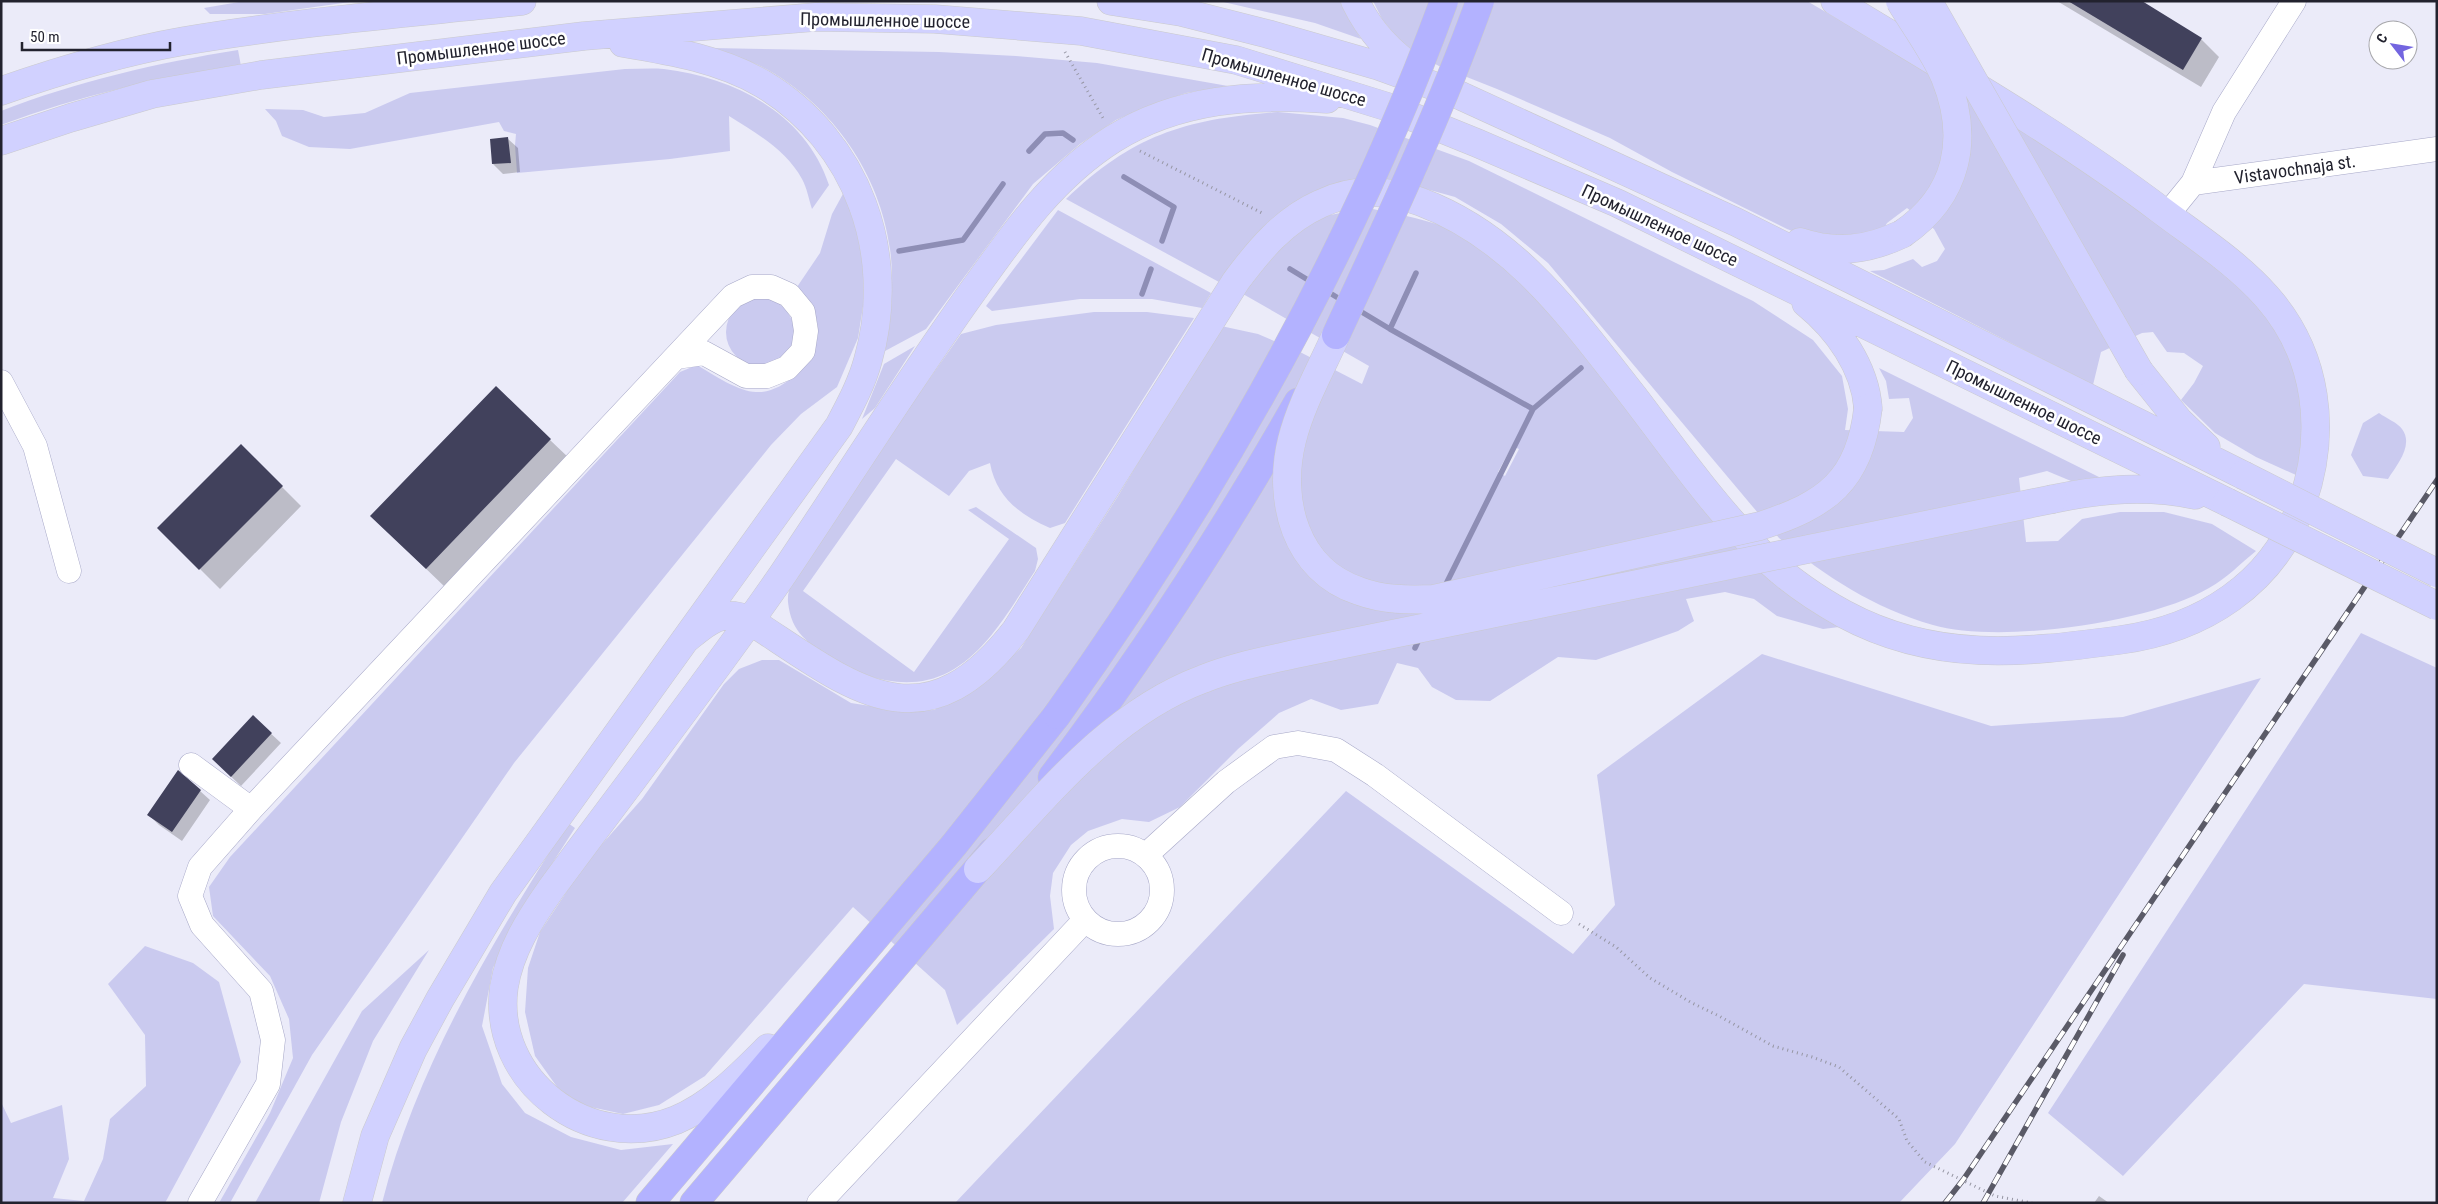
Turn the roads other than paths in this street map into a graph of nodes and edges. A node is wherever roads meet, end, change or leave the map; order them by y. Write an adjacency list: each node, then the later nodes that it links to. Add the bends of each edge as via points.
1 (522, 1): 11 (main road)
2 (1111, 1): 14 (main road, Промышленное шоссе, via 1181,12 1268,34 1379,66)
3 (1355, 1): 14 (main road, via 1380,42)
4 (1444, 1): 42 (highway, bridge, via 1381,155 1315,294 1269,381 1168,553 1112,638 1004,785)
5 (1480, 1): 14 (highway, bridge)
6 (1490, 1): 14 (main road, bridge)
7 (1836, 1): 19 (main road, via 2049,132)
8 (1900, 1): 20 (main road, bridge, via 1944,75 1953,101 1958,145 1954,169 1945,189 1918,223 1882,244 1859,249 1835,250 1808,245)
9 (1928, 1): 25 (main road, bridge, via 2139,371 2179,421 2205,447)
10 (2294, 1): 18 (street, via 2224,112)
11 (386, 9): 13 (main road, via 183,41 55,72)
12 (584, 36): 15 (main road, Промышленное шоссе, via 816,17 936,19 1050,28 1236,60); 16 (main road, Промышленное шоссе, via 261,75 152,94); 27 (main road, via 707,60 762,84 812,123 836,152 854,182 868,220 877,255 879,295 869,359 839,426)
13 (1, 91)
14 (1450, 97): 20 (main road, Промышленное шоссе); 22 (highway, bridge)
15 (1388, 107): 21 (main road, Промышленное шоссе, via 1616,202); 30 (main road, via 1295,97 1216,100 1179,110 1115,138 1085,159 1061,180 1020,226 945,330)
16 (1, 141)
17 (2437, 149): 18 (street, Vistavochnaja st.)
18 (2193, 183): 19 (street)
19 (2167, 215): 34 (main road, via 2221,255 2262,293 2286,322 2300,350 2311,384 2317,447 2299,512 2270,563 2228,602 2170,630 2064,647 1982,652 1920,642 1872,627 1844,614 1792,580 1766,558 1697,480 1556,300 1510,253 1463,220 1410,197 1365,191 1319,204 1286,225 1253,258 1016,630 986,664 947,690 925,697 903,698 879,695 856,687)
20 (1736, 222): 25 (main road, Промышленное шоссе)
21 (1779, 282): 22 (main road, bridge, via 1830,327 1847,349 1867,390 1866,430 1860,451 1831,492 1810,507 1760,526 1434,599 1406,600 1357,591 1336,581 1320,568 1295,533 1288,506 1288,463 1292,440); 26 (main road, Промышленное шоссе)
22 (1336, 335): 39 (highway, bridge, via 1194,578 1086,732)
23 (676, 357): 23 (street, via 704,353 746,376 768,376 788,368 803,351 806,332 803,312 789,295 771,287 752,287 733,296); 37 (street)
24 (1, 382): 28 (street, via 35,446)
25 (2243, 475): 29 (main road, Промышленное шоссе, bridge)
26 (2227, 502): 31 (main road, Промышленное шоссе, bridge); 39 (main road, bridge, via 2174,491 2094,491 1295,654 1202,679 1164,697 1106,737)
27 (747, 556): 32 (main road, via 735,595); 33 (main road)
28 (69, 571)
29 (2437, 573)
30 (781, 576): 32 (main road); 34 (main road, via 773,600 773,616 779,634)
31 (2437, 606)
32 (749, 620): 33 (main road, via 738,615 720,616); 34 (main road); 35 (main road)
33 (685, 640): 44 (main road, via 503,893 440,1000 413,1048 375,1136)
34 (791, 647): 35 (main road, via 774,643 754,646 740,650)
35 (718, 664): 42 (main road, via 551,889 520,937 504,987 503,1014 517,1062 548,1099 567,1113 587,1121 630,1128 674,1120 717,1096)
36 (191, 765): 37 (street)
37 (251, 809): 43 (street, via 200,867 190,896 202,925 261,991 273,1040 268,1084)
38 (1146, 855): 40 (street, via 1226,782 1274,747 1298,743 1336,750 1375,775); 41 (street, via 1130,846 1111,846 1093,852 1080,866 1074,884 1075,903); 41 (street, via 1158,870 1163,887 1160,905 1150,921 1135,931 1117,934 1099,930)
39 (978, 869): 46 (highway)
40 (1562, 913)
41 (1085, 920): 47 (street)
42 (854, 963): 45 (highway)
43 (200, 1203)
44 (357, 1203)
45 (650, 1203)
46 (694, 1203)
47 (819, 1203)

